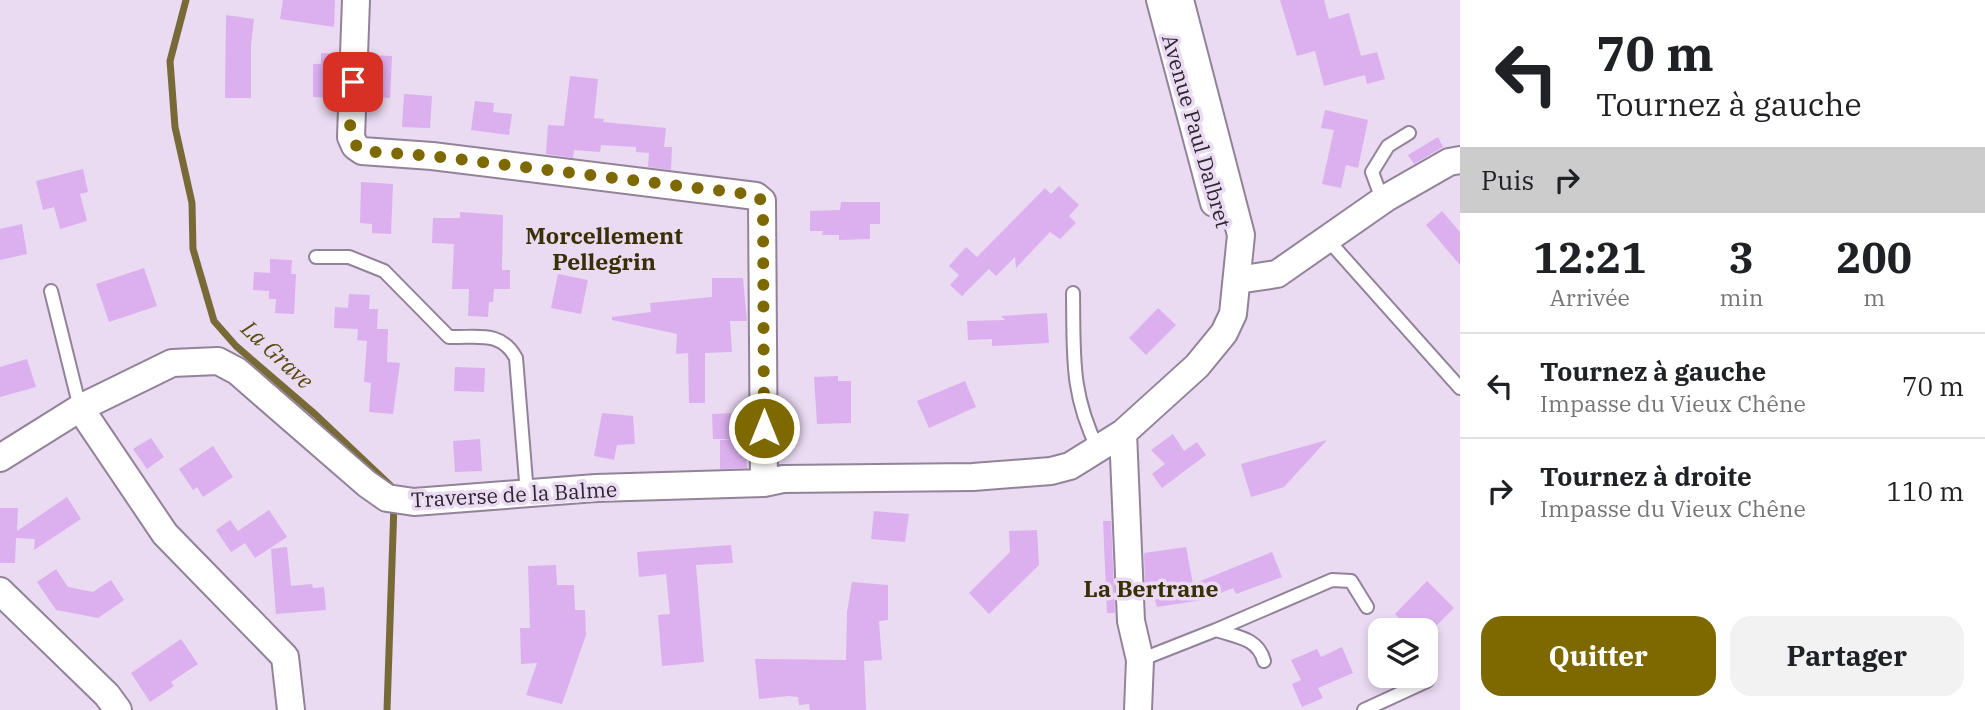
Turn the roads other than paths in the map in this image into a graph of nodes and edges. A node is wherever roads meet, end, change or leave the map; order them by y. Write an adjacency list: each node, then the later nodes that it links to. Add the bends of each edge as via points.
1 (356, 0): 17 (street, via 351,137 362,151 756,195 762,201)
2 (1160, 0): 9 (street, Avenue Paul Dalbret, via 1216,210)
3 (1180, 0): 9 (street, Avenue Paul Dalbret, via 1241,235)
4 (1409, 133): 6 (lane, via 1388,146 1372,172)
5 (1460, 160): 6 (street)
6 (1386, 198): 7 (street)
7 (1328, 240): 9 (street, via 1277,274); 12 (lane)
8 (316, 257): 18 (lane, via 349,257 384,271 449,337 496,338 509,345 516,358)
9 (1237, 270): 14 (street, Avenue Paul Dalbret, via 1233,314 1224,333 1197,366)
10 (51, 291): 13 (lane)
11 (1073, 293): 15 (lane, via 1074,382)
12 (1460, 388)
13 (80, 408): 16 (street, Traverse de la Balme); 18 (street, Traverse de la Balme, via 172,363 218,361 262,391 387,498 414,502); 26 (street, via 165,534 285,657)
14 (1123, 433): 15 (street, Avenue Paul Dalbret); 22 (street, via 1131,621)
15 (1095, 452): 17 (street, Traverse de la Balme, via 1051,471)
16 (2, 455)
17 (764, 483): 18 (street, Traverse de la Balme)
18 (527, 494)
19 (0, 591): 25 (street)
20 (1367, 607): 21 (lane, via 1351,581 1332,580)
21 (1216, 631): 22 (lane); 23 (lane, via 1253,641)
22 (1140, 660): 27 (street)
23 (1264, 662)
24 (1412, 688): 28 (lane)
25 (118, 710)
26 (291, 710)
27 (1138, 710)
28 (1364, 710)

